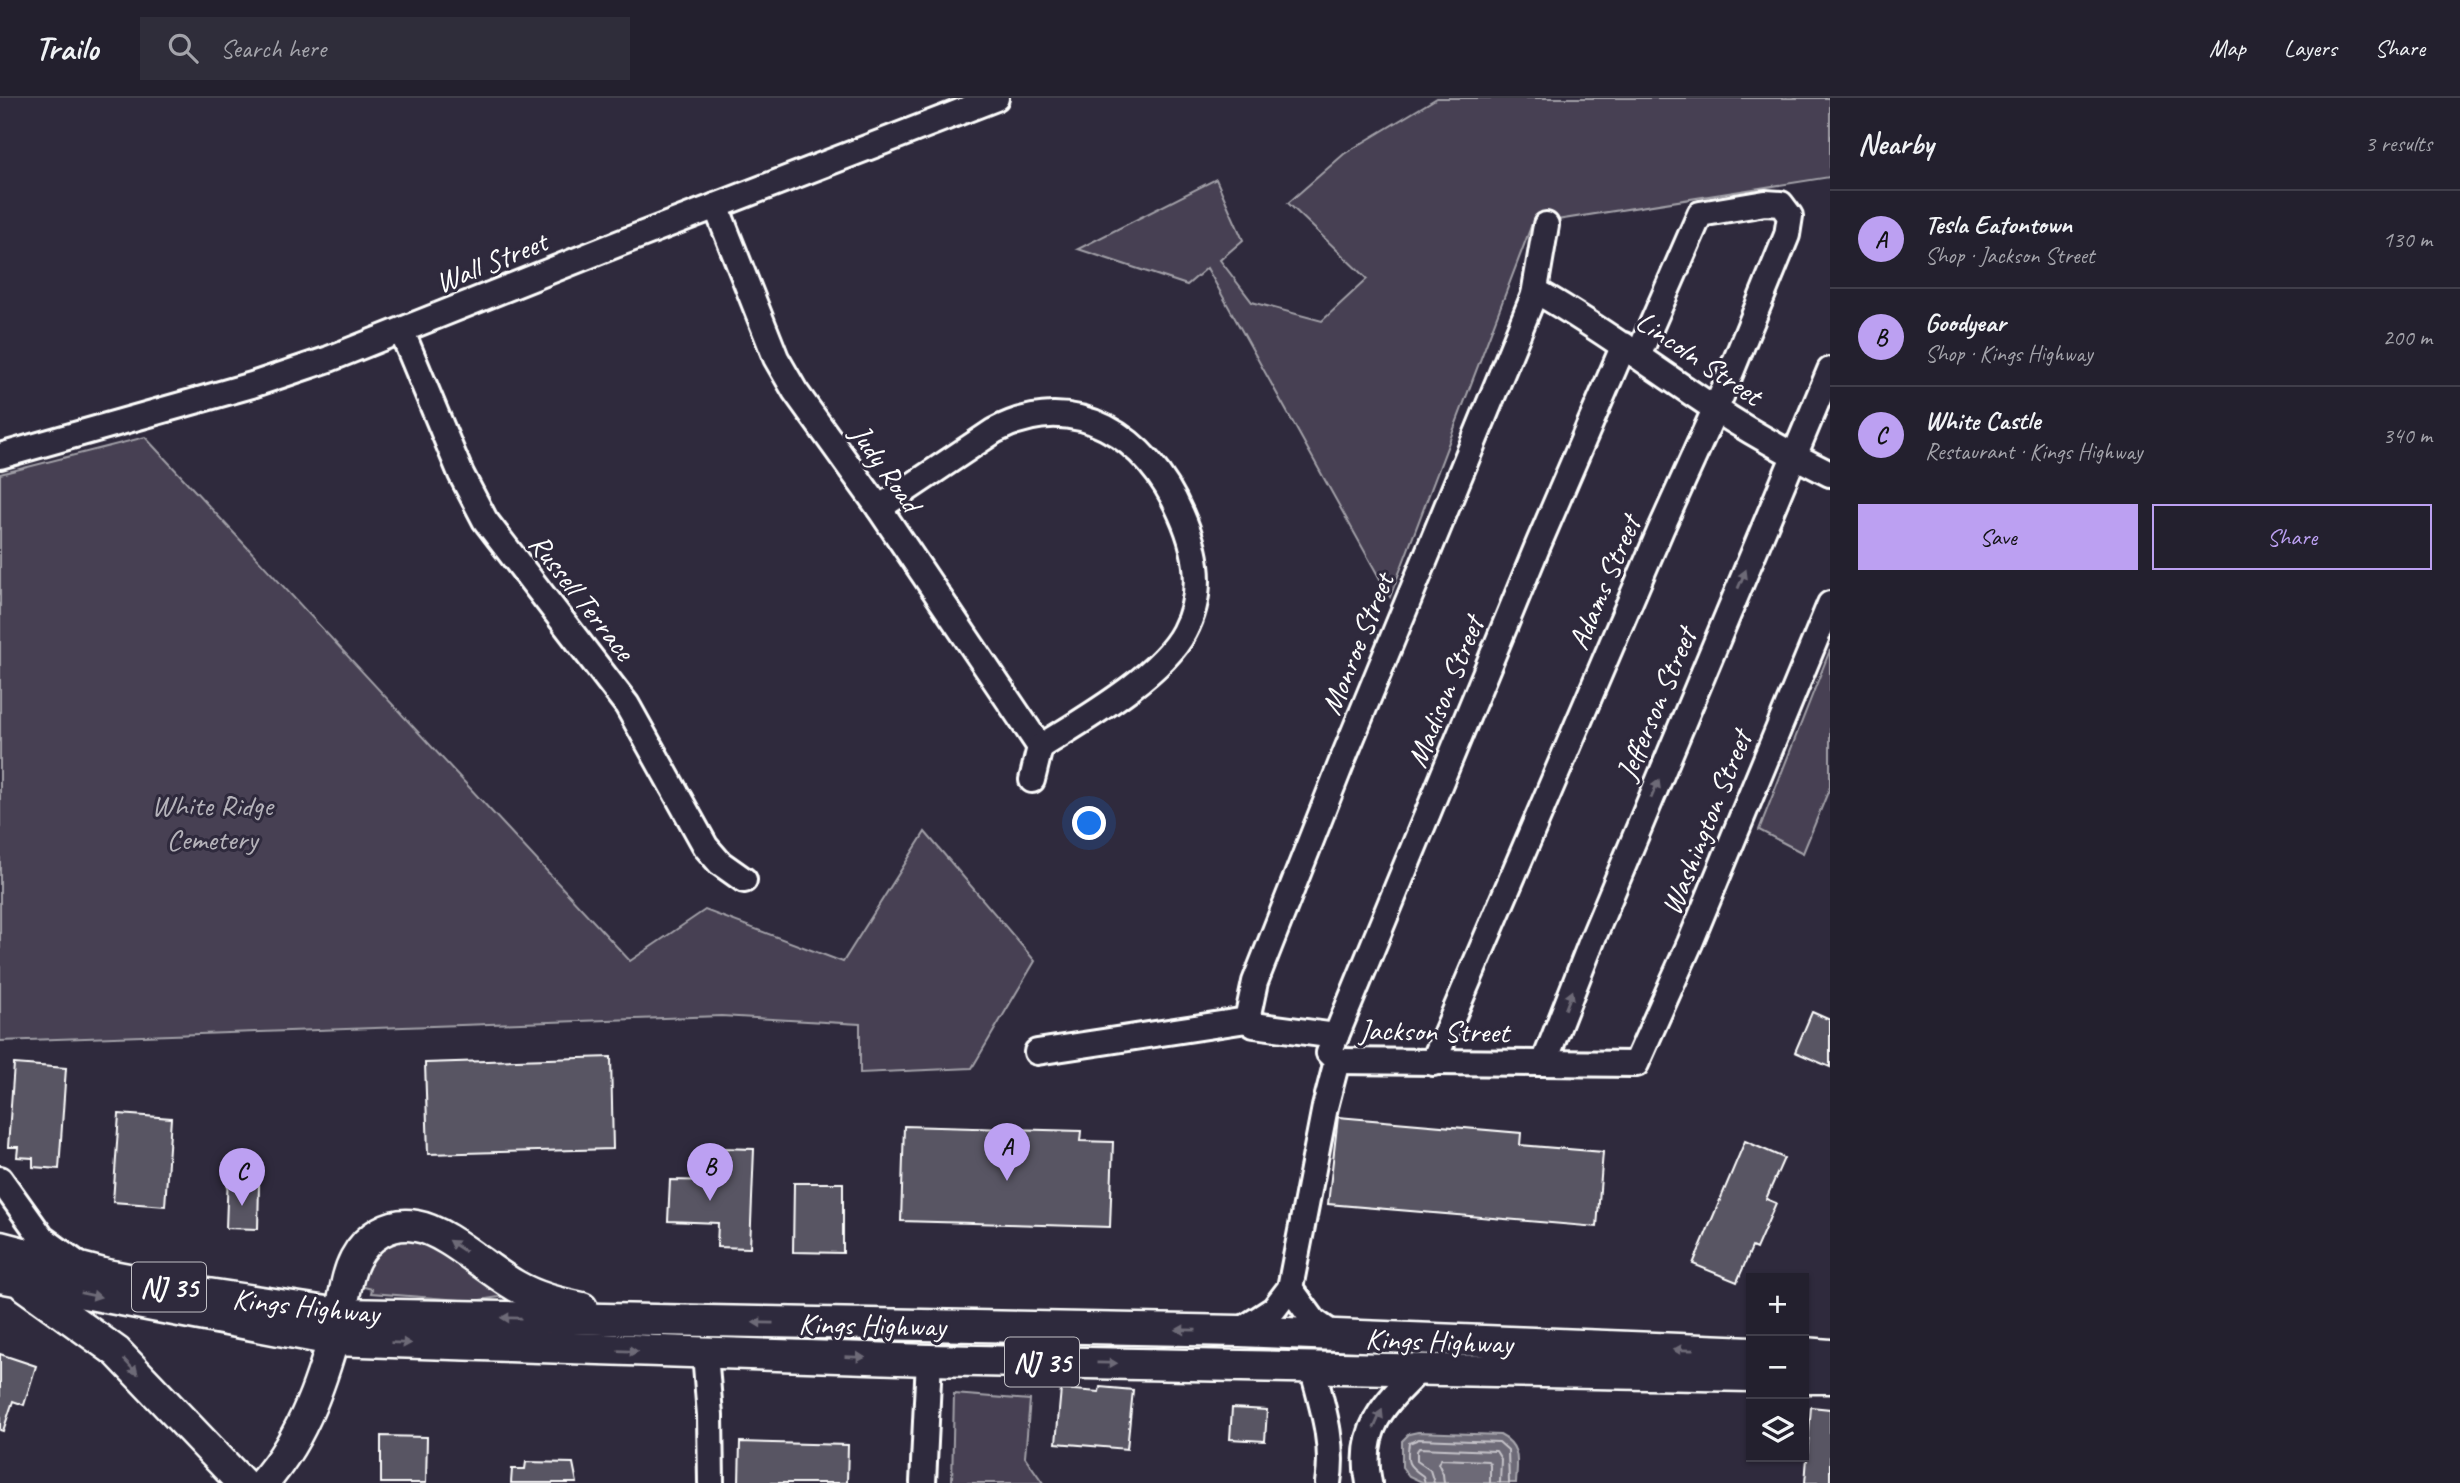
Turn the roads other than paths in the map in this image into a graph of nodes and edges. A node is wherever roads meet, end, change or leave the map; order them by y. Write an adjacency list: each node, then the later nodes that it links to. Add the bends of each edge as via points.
1 (996, 98): 2 (street, Wall Street)
2 (716, 206): 6 (street, Wall Street); 13 (street, Judy Road, via 776,358 816,423)
3 (1700, 214): 7 (street, Madison Street); 9 (street, Adams Street, via 1782,204 1791,222)
4 (1546, 225): 5 (street, Monroe Street)
5 (1534, 295): 7 (street, Lincoln Street, via 1541,294 1587,320); 18 (street, Monroe Street, via 1343,759 1255,982)
6 (402, 332): 11 (street, Wall Street, via 253,385); 17 (street, Russell Terrace, via 460,474 485,520 627,705 706,847)
7 (1631, 350): 9 (street, Lincoln Street); 19 (street, Madison Street, via 1543,533)
8 (1830, 370): 10 (street, Jefferson Street)
9 (1715, 409): 10 (street, Lincoln Street); 22 (street, Adams Street)
10 (1794, 455): 12 (street, Lincoln Street); 23 (street, Jefferson Street, one-way to 10)
11 (0, 456)
12 (1830, 474)
13 (879, 508): 15 (street, Judy Road); 15 (street, via 994,431 1039,416 1067,416 1106,427 1137,448 1163,480 1188,530 1196,559 1196,598 1189,623 1154,669)
14 (1830, 604): 24 (street, Washington Street)
15 (1040, 747): 16 (street)
16 (1032, 780)
17 (744, 880)
18 (1247, 1020): 19 (street, Jackson Street, via 1254,1025); 20 (street, Jackson Street)
19 (1336, 1036): 21 (street, Madison Street, via 1329,1053)
20 (1037, 1052)
21 (1337, 1061): 22 (street, Jackson Street); 29 (street, Jackson Street)
22 (1433, 1063): 23 (street, Jackson Street)
23 (1544, 1063): 24 (street, Jackson Street)
24 (1636, 1064)
25 (0, 1179): 27 (street, via 42,1238)
26 (0, 1247): 27 (main road, Kings Highway / NJ 35)
27 (90, 1272): 31 (main road, Kings Highway / NJ 35, via 201,1293)
28 (9, 1279): 31 (main road, Kings Highway, one-way to 31); 44 (main road, one-way to 44, via 117,1352)
29 (1290, 1288): 32 (street, via 1274,1309); 33 (street, via 1314,1321)
30 (655, 1321): 31 (main road, Kings Highway / NJ 35, one-way to 31); 31 (main road, one-way to 31, via 553,1302 517,1287 447,1240 420,1226 404,1224 376,1234 356,1257); 32 (main road, Kings Highway / NJ 35, one-way to 30)
31 (336, 1327): 35 (main road, Kings Highway / NJ 35, one-way to 35); 45 (main road, via 306,1416)
32 (1240, 1331): 33 (main road, Kings Highway / NJ 35)
33 (1337, 1337): 34 (main road, Kings Highway / NJ 35, one-way to 33)
34 (1746, 1352)
35 (705, 1353): 38 (main road, Kings Highway / NJ 35, one-way to 38); 46 (street)
36 (1809, 1353): 37 (main road)
37 (1830, 1355)
38 (929, 1360): 39 (main road, Kings Highway / NJ 35, one-way to 39); 47 (street)
39 (1312, 1367): 40 (main road, Kings Highway / NJ 35); 48 (street, via 1329,1430)
40 (1420, 1369): 41 (main road, Kings Highway / NJ 35); 49 (street, one-way to 40, via 1368,1444 1377,1416)
41 (1746, 1376)
42 (1809, 1378): 43 (main road)
43 (1830, 1378)
44 (242, 1483)
45 (262, 1483)
46 (711, 1483)
47 (923, 1483)
48 (1328, 1483)
49 (1370, 1483)

